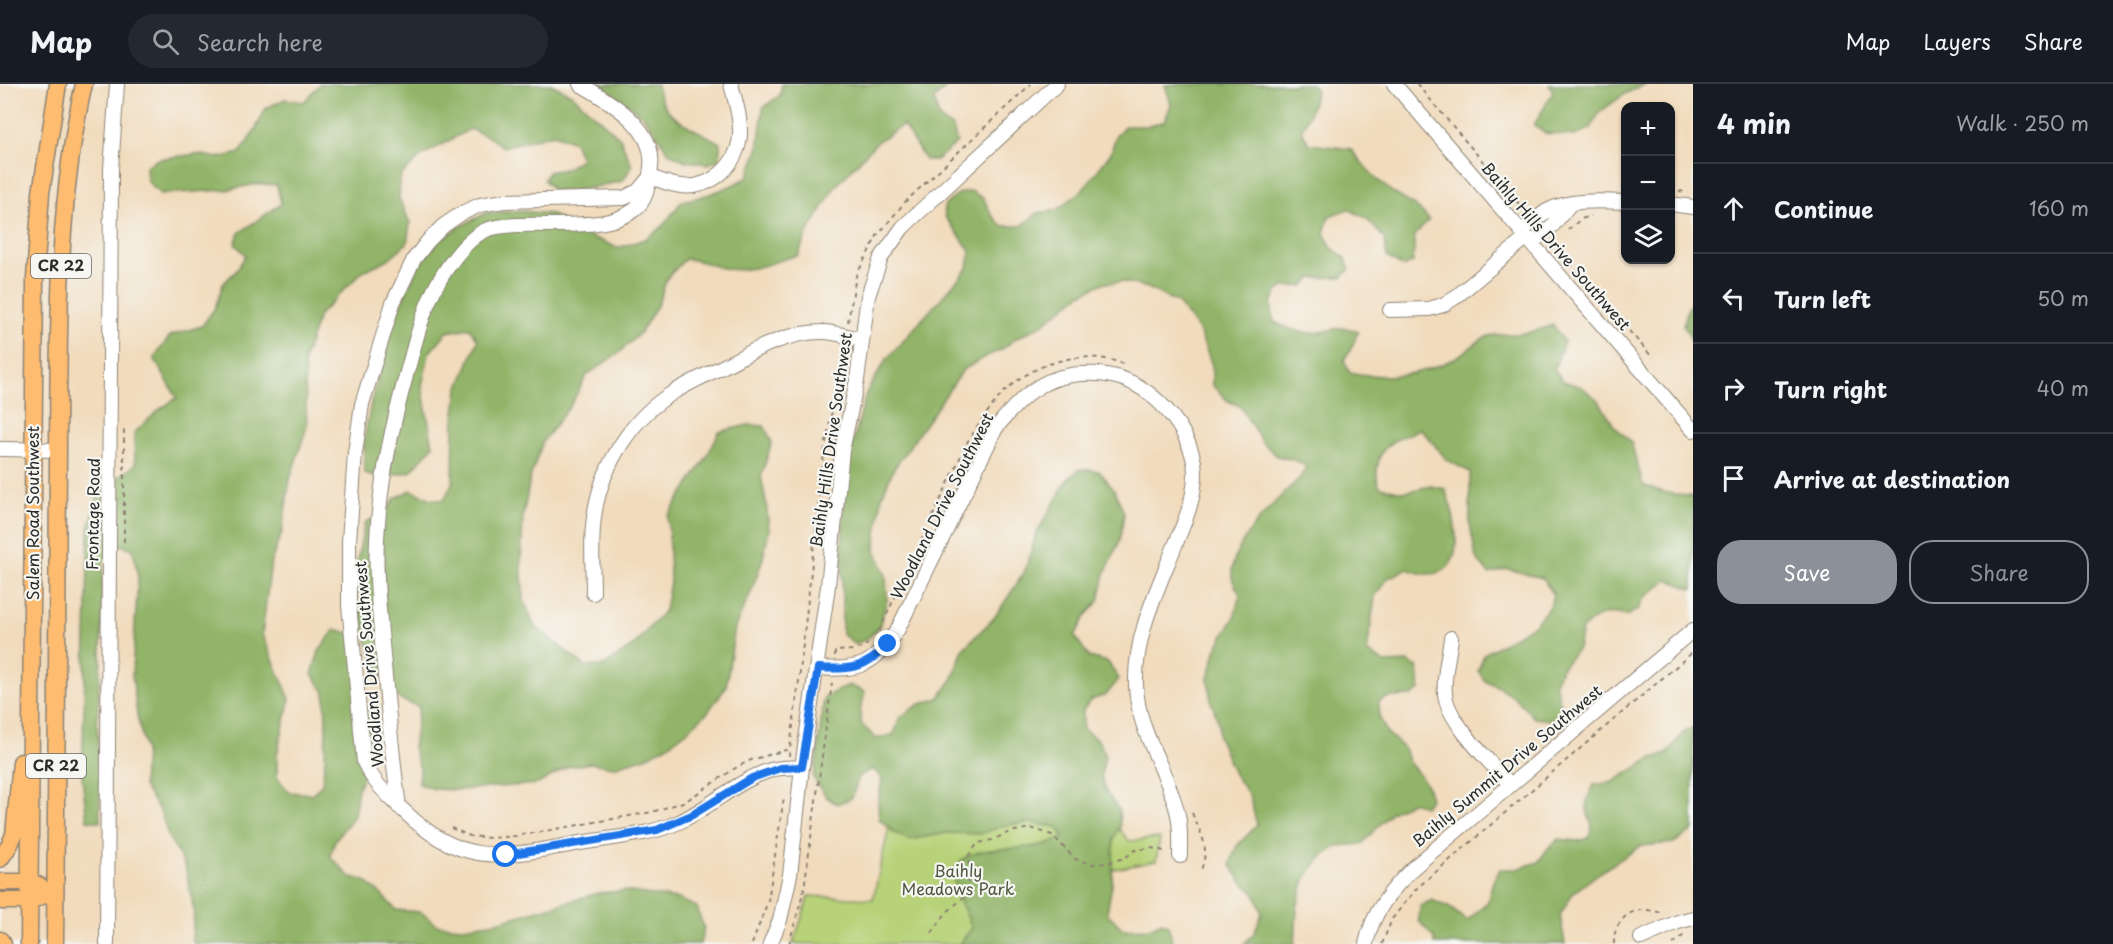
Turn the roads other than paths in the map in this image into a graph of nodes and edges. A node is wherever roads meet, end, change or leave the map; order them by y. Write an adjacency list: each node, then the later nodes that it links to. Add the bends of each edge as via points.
1 (58, 84): 17 (main road, Salem Road Southwest / CR 22, via 37,227)
2 (84, 84): 18 (main road, Salem Road Southwest / CR 22, via 76,116 63,225)
3 (117, 84): 40 (street, Frontage Road, via 111,181)
4 (580, 84): 8 (street, Woodland Drive Southwest, via 619,110 644,135 651,153)
5 (731, 84): 8 (street, via 741,132 736,153 725,170 710,181 692,186)
6 (1057, 84): 14 (street, Baihly Hills Drive Southwest, via 903,227 881,258 868,296)
7 (1394, 84): 12 (street, Baihly Hills Drive Southwest)
8 (650, 177): 26 (street, Woodland Drive Southwest, via 643,199 620,218 584,225 504,225 484,231 454,258 429,303 389,443 376,541 377,591); 26 (street, Woodland Drive Southwest, via 638,191 624,198 504,201 462,213 428,241 393,303 362,404 348,573 364,762 372,779)
9 (1621, 202): 12 (street, via 1570,204 1548,211)
10 (1675, 205): 11 (street)
11 (1693, 207)
12 (1527, 237): 13 (street, via 1443,305); 15 (street, Baihly Hills Drive Southwest)
13 (1390, 310)
14 (861, 339): 19 (street, via 826,332 777,340 672,393 645,415 618,448 598,496 593,529); 23 (street, Baihly Hills Drive Southwest, via 856,388 842,451)
15 (1693, 430)
16 (0, 449): 17 (street)
17 (33, 449): 18 (street); 22 (main road, Salem Road Southwest / CR 22)
18 (58, 450): 31 (main road, Salem Road Southwest / CR 22)
19 (593, 593)
20 (1693, 630): 25 (street, Baihly Summit Drive Southwest)
21 (1451, 638): 25 (street, via 1445,679 1449,710)
22 (32, 642): 28 (main road, via 16,822 9,846); 30 (main road, Salem Road Southwest / CR 22)
23 (818, 668): 24 (street, Baihly Hills Drive Southwest); 27 (street, Woodland Drive Southwest, via 856,667 880,654 888,644 996,428 1016,403 1033,389 1075,374 1117,376 1134,383 1151,394 1181,430 1195,471 1190,508 1141,638 1136,686 1144,729 1178,815)
24 (802, 767): 26 (street, Woodland Drive Southwest, via 780,768 752,778 692,815 657,830 506,855 451,846); 41 (street, Baihly Hills Drive Southwest, via 787,896)
25 (1510, 785): 42 (street, Baihly Summit Drive Southwest, via 1396,885 1372,922)
26 (399, 807)
27 (1180, 856)
28 (0, 859)
29 (0, 882): 30 (main road)
30 (30, 882): 31 (main road); 33 (main road, Salem Road Southwest / CR 22)
31 (56, 891): 33 (main road); 39 (main road, Salem Road Southwest / CR 22)
32 (0, 901): 33 (main road)
33 (28, 901): 38 (main road, Salem Road Southwest / CR 22)
34 (1693, 918): 35 (street)
35 (1641, 938)
36 (0, 940): 37 (main road)
37 (3, 944)
38 (29, 944)
39 (55, 944)
40 (107, 944)
41 (770, 944)
42 (1365, 944)

